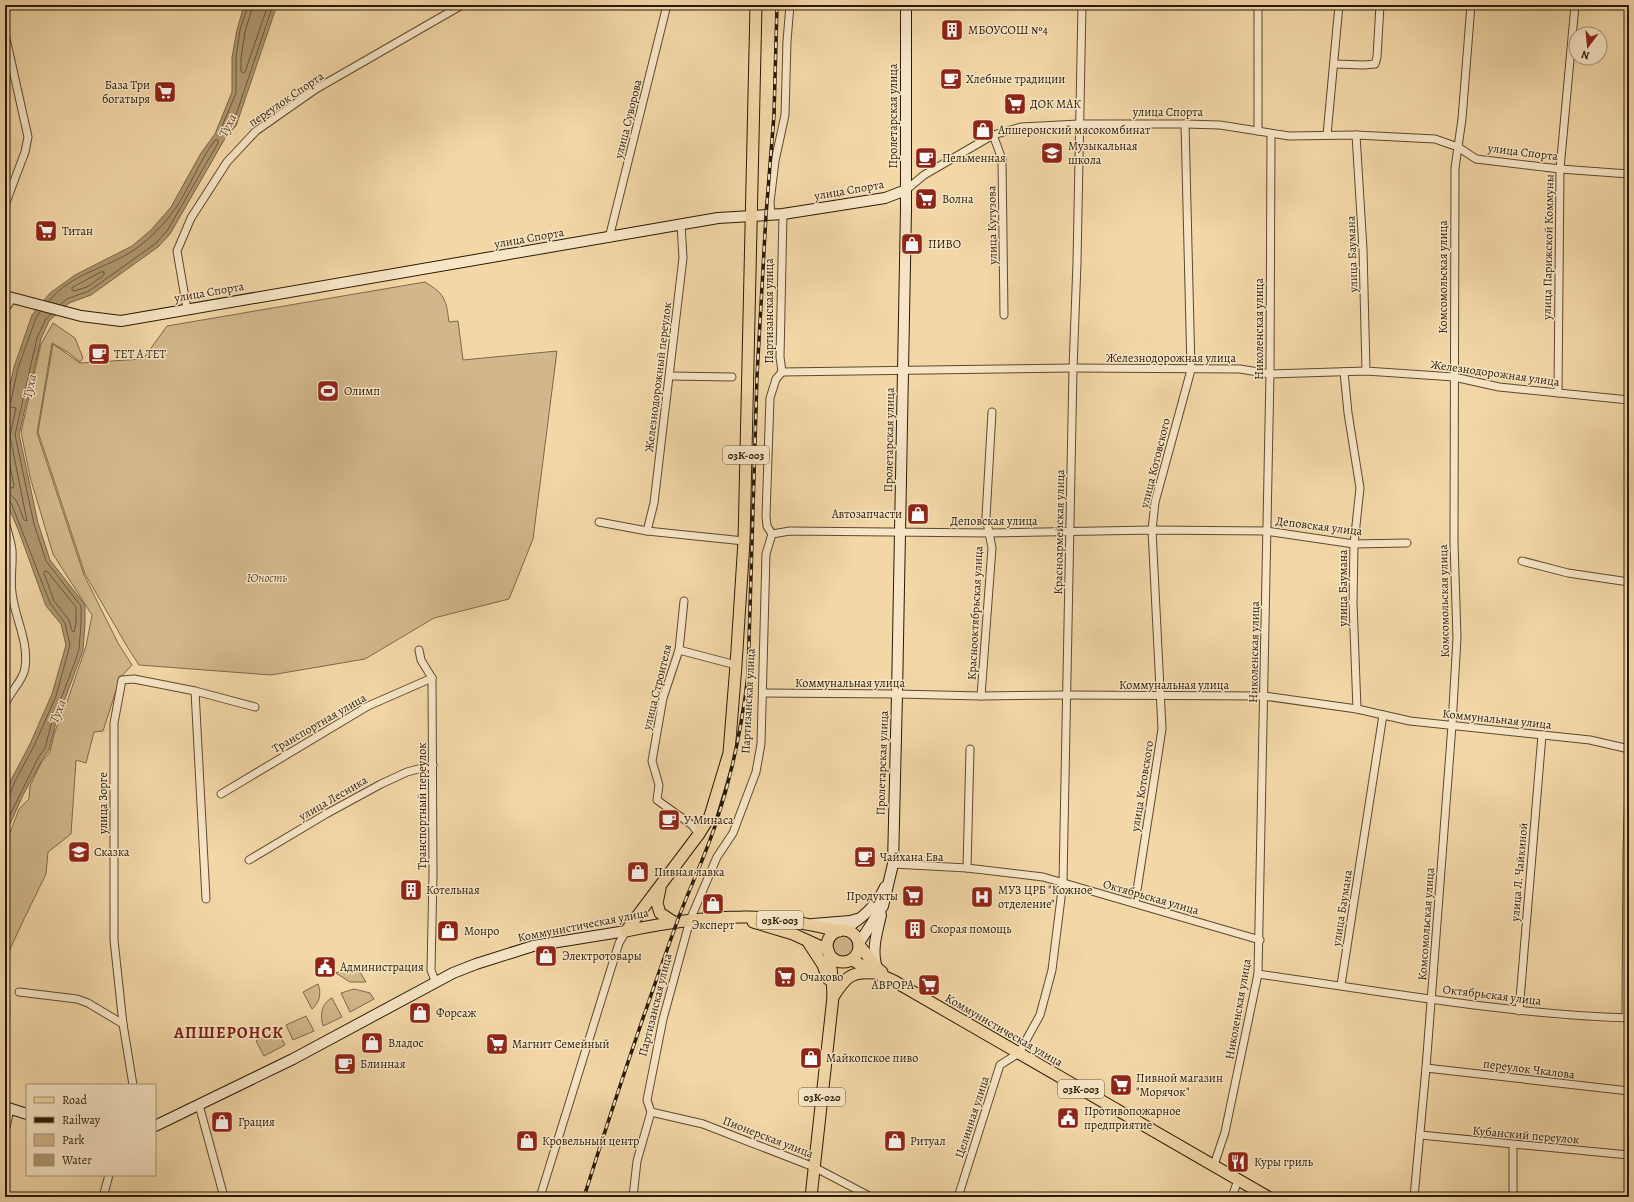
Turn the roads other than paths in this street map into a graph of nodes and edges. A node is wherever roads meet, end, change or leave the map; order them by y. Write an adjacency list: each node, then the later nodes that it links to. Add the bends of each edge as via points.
1 (462, 5): 34 (street, переулок Спорта, via 316,89 256,131 227,162 191,218 177,251)
2 (667, 5): 31 (street, улица Суворова)
3 (756, 5): 29 (main road, Партизанская улица / 03К-003)
4 (790, 5): 27 (street, via 785,115 775,161)
5 (906, 5): 24 (street, Пролетарская улица)
6 (1082, 5): 14 (street, Красноармейская улица)
7 (1258, 5): 16 (street)
8 (1339, 5): 13 (street)
9 (1380, 5): 13 (street, via 1375,64)
10 (1471, 5): 21 (street, Комсомольская улица)
11 (1575, 5): 22 (street, улица Парижской Коммуны)
12 (5, 34): 25 (street, via 28,137 25,152)
13 (1334, 64): 18 (street)
14 (1079, 124): 15 (street, улица Спорта); 20 (street, улица Спорта, via 1021,127); 36 (street, Красноармейская улица)
15 (1185, 124): 16 (street, улица Спорта, via 1220,125); 38 (street, улица Котовского)
16 (1258, 131): 17 (street, улица Спорта)
17 (1271, 134): 18 (street, улица Спорта); 42 (street, Николенская улица)
18 (1327, 135): 19 (street, улица Спорта)
19 (1356, 135): 21 (street, улица Спорта, via 1435,139); 39 (street, улица Баумана, via 1363,249)
20 (993, 136): 24 (street, улица Спорта, via 924,176); 35 (street, улица Кутузова, via 1002,159)
21 (1458, 147): 22 (street, улица Спорта, via 1476,159); 45 (street, Комсомольская улица, via 1455,168)
22 (1560, 169): 23 (street, улица Спорта); 46 (street, улица Парижской Коммуны)
23 (1629, 174)
24 (906, 190): 28 (street, улица Спорта, via 885,198); 37 (street, Пролетарская улица)
25 (7, 193): 26 (street)
26 (5, 205)
27 (771, 214): 28 (street, улица Спорта); 29 (street, улица Спорта)
28 (783, 214): 40 (street, Партизанская улица, via 780,357)
29 (751, 215): 30 (street, улица Спорта); 58 (main road, Партизанская улица / 03К-003)
30 (681, 224): 31 (street, улица Спорта); 43 (street, Железнодорожный переулок, via 684,258)
31 (609, 238): 34 (street, улица Спорта)
32 (9, 297): 33 (street); 34 (street, улица Спорта, via 81,316 121,321)
33 (5, 309)
34 (187, 309)
35 (1004, 315)
36 (1073, 368): 37 (street, Железнодорожная улица); 38 (street, Железнодорожная улица); 54 (street, Красноармейская улица)
37 (903, 369): 40 (street, Железнодорожная улица); 55 (street, Пролетарская улица)
38 (1191, 370): 42 (street, Железнодорожная улица, via 1240,370); 51 (street, улица Котовского, via 1155,502)
39 (1366, 371): 41 (street, Железнодорожная улица); 45 (street, Железнодорожная улица)
40 (782, 372): 57 (street, Партизанская улица, via 776,379 770,398 766,516 767,526)
41 (1344, 372): 42 (street, Железнодорожная улица); 60 (street, улица Баумана, via 1360,488)
42 (1270, 374): 53 (street, Николенская улица)
43 (670, 376): 44 (street); 52 (street, Железнодорожный переулок, via 654,503)
44 (732, 377)
45 (1454, 377): 46 (street, Железнодорожная улица, via 1499,387); 80 (street, Комсомольская улица, via 1457,638)
46 (1558, 393): 47 (street, Железнодорожная улица)
47 (1629, 400)
48 (992, 412): 56 (street, Краснооктябрьская улица, via 986,517)
49 (5, 521): 63 (street, via 12,550)
50 (599, 522): 52 (street)
51 (1152, 530): 53 (street, Деповская улица); 54 (street, Деповская улица); 74 (street, улица Котовского)
52 (647, 531): 58 (street)
53 (1266, 531): 60 (street, Деповская улица); 75 (street, Николенская улица)
54 (1070, 532): 56 (street, Деповская улица); 72 (street, Красноармейская улица)
55 (900, 533): 56 (street, Деповская улица); 57 (street, Деповская улица, via 790,531); 71 (street, Пролетарская улица)
56 (989, 533): 73 (street, Краснооктябрьская улица, via 992,548)
57 (772, 534): 70 (street, Партизанская улица, via 766,554)
58 (744, 541): 67 (main road, Партизанская улица / 03К-003)
59 (1407, 543): 60 (street, Деповская улица)
60 (1354, 544): 78 (street, улица Баумана)
61 (1522, 560): 62 (street, via 1568,573)
62 (1629, 582)
63 (8, 584): 76 (street, via 24,636 26,652 25,669 7,697)
64 (684, 601): 66 (street, улица Строителя)
65 (420, 650): 68 (street, via 421,660)
66 (679, 650): 67 (street); 87 (street, улица Строителя, via 663,698 652,761 659,785 657,800 692,825)
67 (736, 665): 87 (main road, Партизанская улица / 03К-003, via 729,753 710,816)
68 (432, 678): 84 (street, Транспортный переулок); 86 (street, Транспортная улица, via 368,706)
69 (195, 692): 77 (street, улица Зорге); 94 (street); 118 (street, улица Зорге, via 134,679 122,680 114,723 114,940)
70 (763, 693): 71 (street, Коммунальная улица); 99 (street, Партизанская улица, via 761,744 756,772 733,833 717,857)
71 (897, 694): 73 (street, Коммунальная улица); 89 (street, Пролетарская улица)
72 (1066, 695): 73 (street, Коммунальная улица); 74 (street, Коммунальная улица); 92 (street, Красноармейская улица)
73 (981, 696)
74 (1161, 696): 75 (street, Коммунальная улица); 95 (street, улица Котовского, via 1162,729)
75 (1264, 696): 78 (street, Коммунальная улица); 105 (street, Николенская улица)
76 (5, 705)
77 (255, 707)
78 (1356, 709): 79 (street, Коммунальная улица)
79 (1383, 715): 80 (street, Коммунальная улица, via 1410,721); 112 (street, улица Баумана)
80 (1452, 725): 81 (street, Коммунальная улица); 115 (street, Комсомольская улица)
81 (1542, 735): 82 (street, Коммунальная улица, via 1590,740); 116 (street, улица Л. Чайкиной)
82 (1629, 748)
83 (970, 749): 90 (street)
84 (433, 765): 88 (street, улица Лесника, via 407,772 381,784); 111 (street, Транспортный переулок, via 434,874 431,970)
85 (1629, 780): 117 (street)
86 (222, 794)
87 (699, 834): 93 (main road, Партизанская улица / 03К-003)
88 (249, 860)
89 (892, 864): 90 (street, Октябрьская улица); 91 (street, Пролетарская улица)
90 (967, 868): 92 (street, Октябрьская улица, via 1043,877)
91 (891, 875): 96 (street, Пролетарская улица); 97 (street, Пролетарская улица, via 882,894)
92 (1063, 882): 95 (street, Октябрьская улица); 119 (street, Красноармейская улица, via 1052,970 1040,1015)
93 (661, 886): 100 (main road, 03К-003, via 657,902 660,913); 102 (main road, Партизанская улица)
94 (206, 899)
95 (1134, 903): 105 (street, Октябрьская улица)
96 (883, 906): 106 (street, Пролетарская улица); 109 (street, via 873,956)
97 (864, 916): 101 (street, via 850,921); 103 (street, Пролетарская улица)
98 (721, 918): 99 (main road, Коммунистическая улица / 03К-003); 101 (main road, Коммунистическая улица / 03К-003, via 742,916); 104 (main road, Коммунистическая улица / 03К-003, via 756,923)
99 (690, 920): 100 (main road, Коммунистическая улица / 03К-003); 125 (street, Партизанская улица, via 663,1019 647,1100)
100 (672, 921): 102 (main road, Коммунистическая улица)
101 (808, 924): 103 (main road, Коммунистическая улица / 03К-003)
102 (626, 931): 111 (street, Коммунистическая улица, via 533,946 476,964); 138 (street, via 619,943)
103 (841, 931): 106 (main road, 03К-003, via 855,935); 107 (main road, via 831,936 827,945)
104 (807, 940): 107 (main road, Коммунистическая улица / 03К-003); 114 (main road, via 823,965)
105 (1260, 940): 110 (street, Николенская улица)
106 (859, 944): 108 (main road, via 858,954); 109 (main road, Коммунистическая улица / 03К-003)
107 (828, 952): 108 (main road, 03К-003, via 837,961); 114 (main road)
108 (850, 961): 109 (main road, Коммунистическая улица / 03К-003); 114 (main road)
109 (876, 971): 114 (main road, via 852,975 842,982); 119 (main road, Коммунистическая улица / 03К-003)
110 (1258, 974): 112 (street, Октябрьская улица); 132 (street, Николенская улица, via 1225,1132)
111 (435, 981): 123 (street, Коммунистическая улица, via 293,1059)
112 (1341, 985): 115 (street, Октябрьская улица)
113 (19, 992): 118 (street, via 83,1001)
114 (833, 997): 133 (main road, 03К-020)
115 (1431, 999): 116 (street, Октябрьская улица); 120 (street, Комсомольская улица)
116 (1519, 1011): 117 (street, Октябрьская улица)
117 (1628, 1018)
118 (123, 1024): 121 (street, улица Зорге)
119 (1019, 1053): 132 (main road, Коммунистическая улица / 03К-003); 142 (street, Целинная улица, via 1000,1065)
120 (1426, 1068): 122 (street, переулок Чкалова); 129 (street, Комсомольская улица)
121 (133, 1084)
122 (1629, 1091)
123 (199, 1105): 127 (street, Коммунистическая улица); 137 (street)
124 (7, 1108): 126 (street); 128 (street)
125 (651, 1112): 133 (street, Пионерская улица, via 703,1124); 139 (street, Партизанская улица, via 637,1161)
126 (26, 1114)
127 (156, 1126)
128 (5, 1132)
129 (1420, 1136): 130 (street, Кубанский переулок); 145 (street, Комсомольская улица)
130 (1513, 1145): 131 (street, Кубанский переулок); 146 (street)
131 (1629, 1156)
132 (1214, 1165): 135 (main road, Коммунистическая улица / 03К-003)
133 (814, 1167): 140 (main road, 03К-020); 141 (street, Пионерская улица)
134 (109, 1176): 136 (street)
135 (1238, 1180): 143 (street); 144 (main road, Коммунистическая улица / 03К-003)
136 (103, 1197)
137 (224, 1197)
138 (540, 1197)
139 (633, 1197)
140 (811, 1197)
141 (871, 1197)
142 (958, 1197)
143 (1232, 1197)
144 (1268, 1197)
145 (1414, 1197)
146 (1513, 1197)

